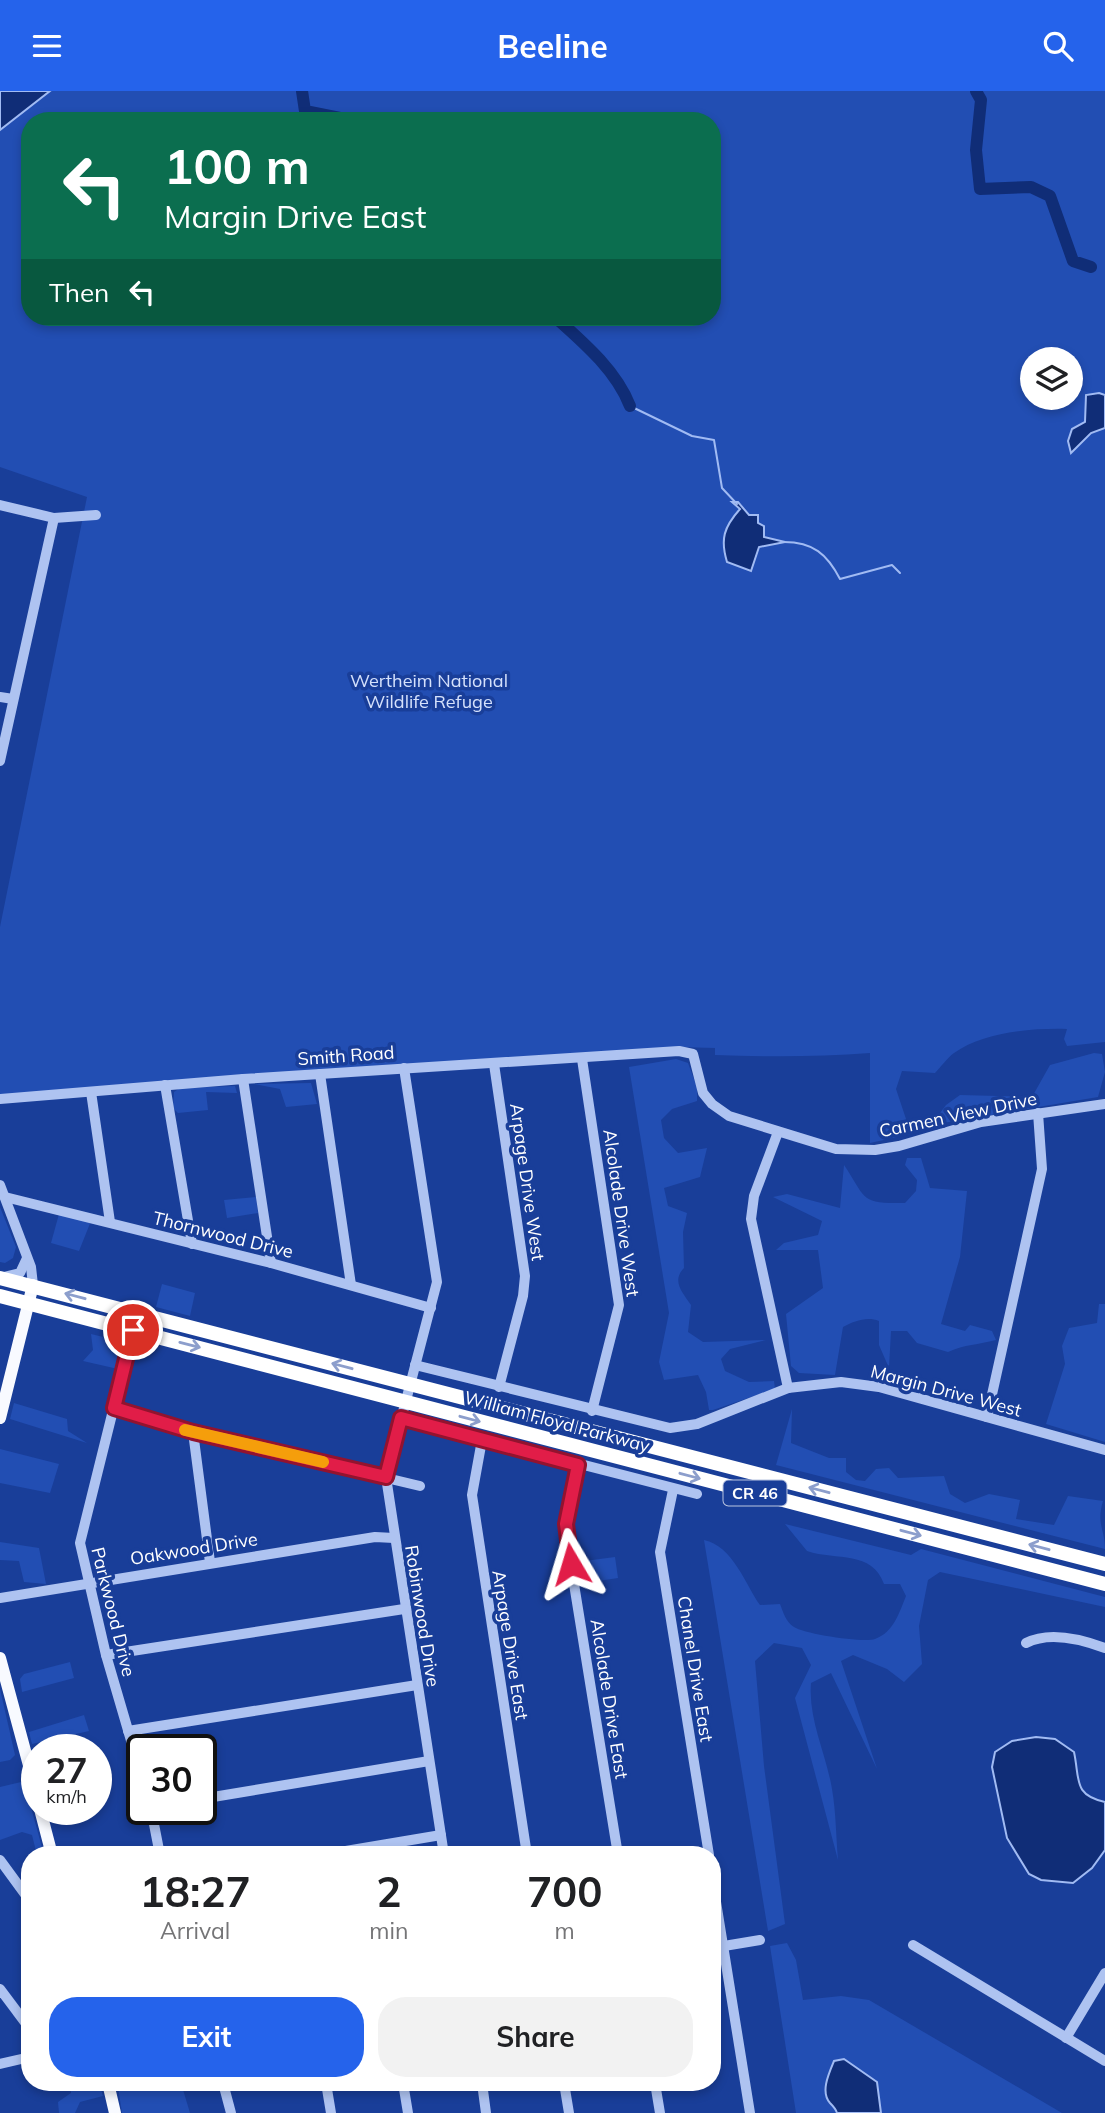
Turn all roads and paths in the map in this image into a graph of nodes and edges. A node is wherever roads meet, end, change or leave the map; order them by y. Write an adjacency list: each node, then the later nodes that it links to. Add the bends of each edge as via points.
1 (0, 505): 3 (street)
2 (96, 515): 3 (street)
3 (54, 517): 5 (street)
4 (0, 697): 5 (street)
5 (13, 699): 6 (street)
6 (0, 761)
7 (693, 1054): 8 (street, Smith Road, via 679,1051); 18 (street, Carmen View Drive, via 704,1093 712,1104)
8 (582, 1059): 9 (street, Smith Road); 38 (street, Alcolade Drive West, via 619,1305)
9 (494, 1064): 10 (street, Smith Road); 34 (street, Arpage Drive West, via 525,1276)
10 (404, 1068): 11 (street, Smith Road); 30 (street, Robinwood Drive, via 437,1282)
11 (320, 1075): 12 (street, Smith Road); 27 (street)
12 (243, 1079): 13 (street, Smith Road); 24 (street)
13 (165, 1086): 14 (street, Smith Road); 22 (street)
14 (91, 1092): 15 (street, Smith Road); 21 (street)
15 (0, 1099)
16 (1105, 1104): 17 (street, Carmen View Drive)
17 (1038, 1113): 18 (street, Carmen View Drive, via 981,1122 920,1142 875,1150 836,1149); 39 (street, via 1042,1169)
18 (778, 1132): 35 (street, via 754,1196 751,1219)
19 (0, 1185): 20 (street)
20 (5, 1197): 21 (street, Thornwood Drive); 23 (street)
21 (110, 1222): 22 (street, Thornwood Drive)
22 (192, 1244): 24 (street, Thornwood Drive)
23 (26, 1254): 25 (street, via 23,1270); 26 (street)
24 (271, 1263): 27 (street, Thornwood Drive)
25 (0, 1278): 26 (highway, William Floyd Parkway / CR 46)
26 (33, 1285): 29 (main road); 33 (highway, William Floyd Parkway / CR 46, one-way to 26)
27 (351, 1285): 30 (street, Thornwood Drive)
28 (0, 1296): 29 (highway, William Floyd Parkway / CR 46)
29 (29, 1304): 31 (highway, William Floyd Parkway / CR 46); 40 (main road)
30 (431, 1308): 32 (street, Robinwood Drive)
31 (133, 1330): 36 (highway, William Floyd Parkway / CR 46, one-way to 36); 37 (street, Parkwood Drive)
32 (415, 1365): 33 (street, Robinwood Drive); 34 (street, Margin Drive West)
33 (408, 1384): 36 (street, Robinwood Drive); 52 (highway, William Floyd Parkway / CR 46, one-way to 33)
34 (499, 1387): 38 (street, Margin Drive West)
35 (788, 1388): 38 (street, Margin Drive West, via 684,1427 652,1426); 39 (street, Margin Drive West, via 857,1383)
36 (404, 1401): 41 (street, Robinwood Drive); 54 (highway, William Floyd Parkway / CR 46, one-way to 54)
37 (114, 1408): 42 (street); 53 (street, Parkwood Drive, via 80,1543)
38 (592, 1411)
39 (987, 1417): 44 (street, Margin Drive West)
40 (0, 1418)
41 (401, 1418): 43 (street); 46 (street, Robinwood Drive)
42 (193, 1432): 46 (street); 51 (street)
43 (482, 1440): 45 (street); 74 (street, Arpage Drive East, via 472,1495)
44 (1105, 1450)
45 (578, 1465): 48 (street); 75 (street, Alcolade Drive East, via 568,1504 567,1541)
46 (386, 1477): 47 (street); 50 (street, Robinwood Drive)
47 (420, 1486)
48 (673, 1490): 49 (street); 76 (street, Chanel Drive East, via 660,1552)
49 (696, 1495)
50 (394, 1538): 51 (street, Oakwood Drive); 56 (street, Robinwood Drive)
51 (210, 1562): 53 (street, Oakwood Drive)
52 (1105, 1565)
53 (91, 1582): 55 (street, Oakwood Drive); 59 (street, Parkwood Drive)
54 (1105, 1584)
55 (0, 1598)
56 (404, 1609): 59 (street); 61 (street, Robinwood Drive)
57 (1026, 1643): 58 (street, via 1040,1636 1088,1641)
58 (1105, 1649)
59 (106, 1655): 62 (street, Parkwood Drive)
60 (0, 1658): 64 (main road)
61 (417, 1685): 62 (street); 65 (street, Robinwood Drive)
62 (128, 1731): 63 (street, Parkwood Drive)
63 (129, 1734)
64 (21, 1736)
65 (429, 1761): 66 (street); 69 (street, Robinwood Drive)
66 (217, 1796)
67 (44, 1825): 70 (main road)
68 (154, 1825): 71 (street)
69 (442, 1835): 72 (street); 73 (street, Robinwood Drive)
70 (50, 1846)
71 (158, 1846)
72 (376, 1846)
73 (443, 1846)
74 (526, 1846)
75 (617, 1846)
76 (708, 1846)
77 (0, 1860): 78 (street)
78 (21, 1889)
79 (721, 1934): 82 (street)
80 (760, 1940): 82 (street)
81 (913, 1945): 86 (street)
82 (723, 1947): 104 (street)
83 (1105, 1973): 86 (street)
84 (0, 1989): 85 (street)
85 (21, 2017)
86 (1066, 2038): 88 (street)
87 (21, 2059): 89 (street)
88 (1105, 2061)
89 (0, 2064)
90 (110, 2091): 97 (main road)
91 (225, 2091): 98 (street)
92 (327, 2091): 99 (street)
93 (404, 2091): 100 (street)
94 (483, 2091): 101 (street)
95 (565, 2091): 102 (street)
96 (656, 2091): 103 (street)
97 (115, 2113)
98 (231, 2113)
99 (331, 2113)
100 (408, 2113)
101 (486, 2113)
102 (569, 2113)
103 (660, 2113)
104 (750, 2113)

